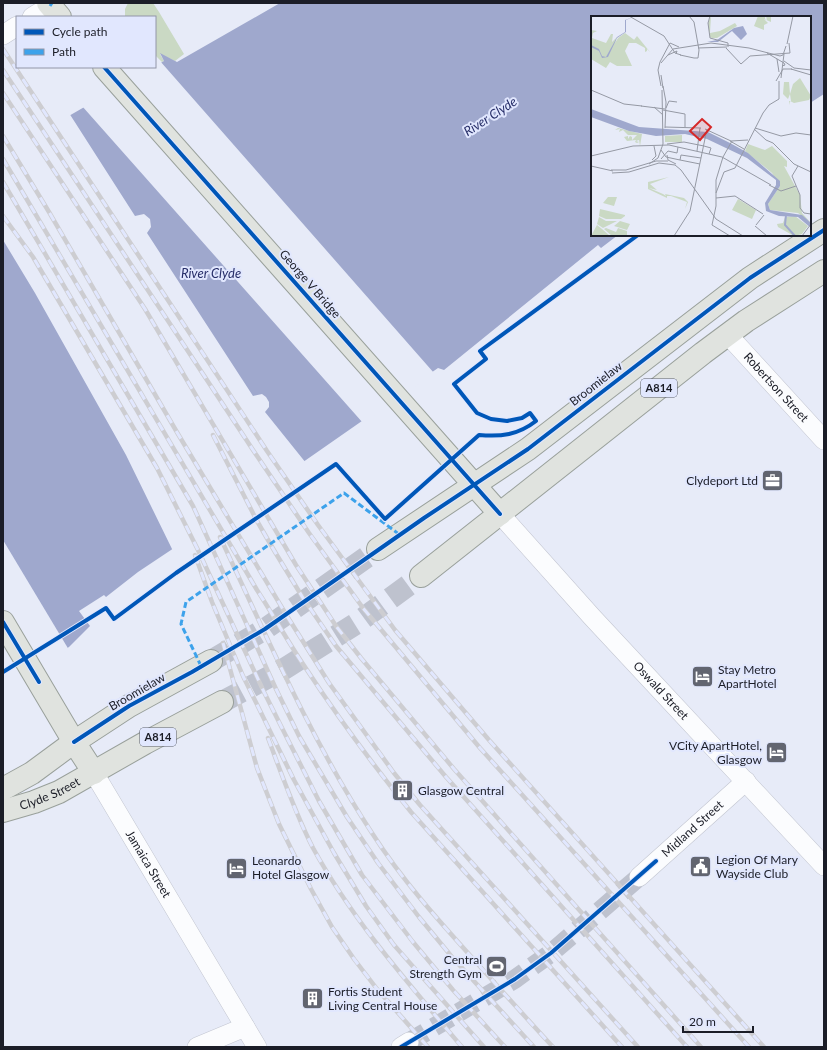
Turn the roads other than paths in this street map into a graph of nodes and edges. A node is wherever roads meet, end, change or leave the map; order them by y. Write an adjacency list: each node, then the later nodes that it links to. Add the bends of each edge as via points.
1 (53, 8): 2 (street)
2 (34, 16)
3 (16, 27): 4 (street)
4 (3, 35)
5 (105, 68): 10 (main road, George V Bridge)
6 (824, 230): 10 (main road, Broomielaw / A814, via 750,278 528,449)
7 (824, 270): 8 (main road, A814)
8 (728, 335): 9 (street, Robertson Street); 11 (main road, A814)
9 (824, 440)
10 (474, 485): 11 (main road, George V Bridge); 12 (main road, Broomielaw / A814)
11 (500, 514): 13 (main road, A814); 19 (street, Oswald Street, via 592,617)
12 (378, 549)
13 (421, 576)
14 (3, 622): 17 (main road, Jamaica Street)
15 (210, 661): 17 (main road, Broomielaw, via 129,706)
16 (222, 702): 18 (main road, A814)
17 (74, 742): 18 (main road, Jamaica Street); 20 (main road, Clyde Street, via 32,773)
18 (94, 773): 21 (main road, Clyde Street / A814, via 59,792); 24 (street, Jamaica Street)
19 (746, 781): 22 (street, Oswald Street); 23 (street, Midland Street)
20 (3, 789)
21 (3, 811)
22 (824, 866)
23 (639, 878)
24 (245, 1027): 25 (street); 26 (street, Jamaica Street)
25 (197, 1047)
26 (257, 1047)

